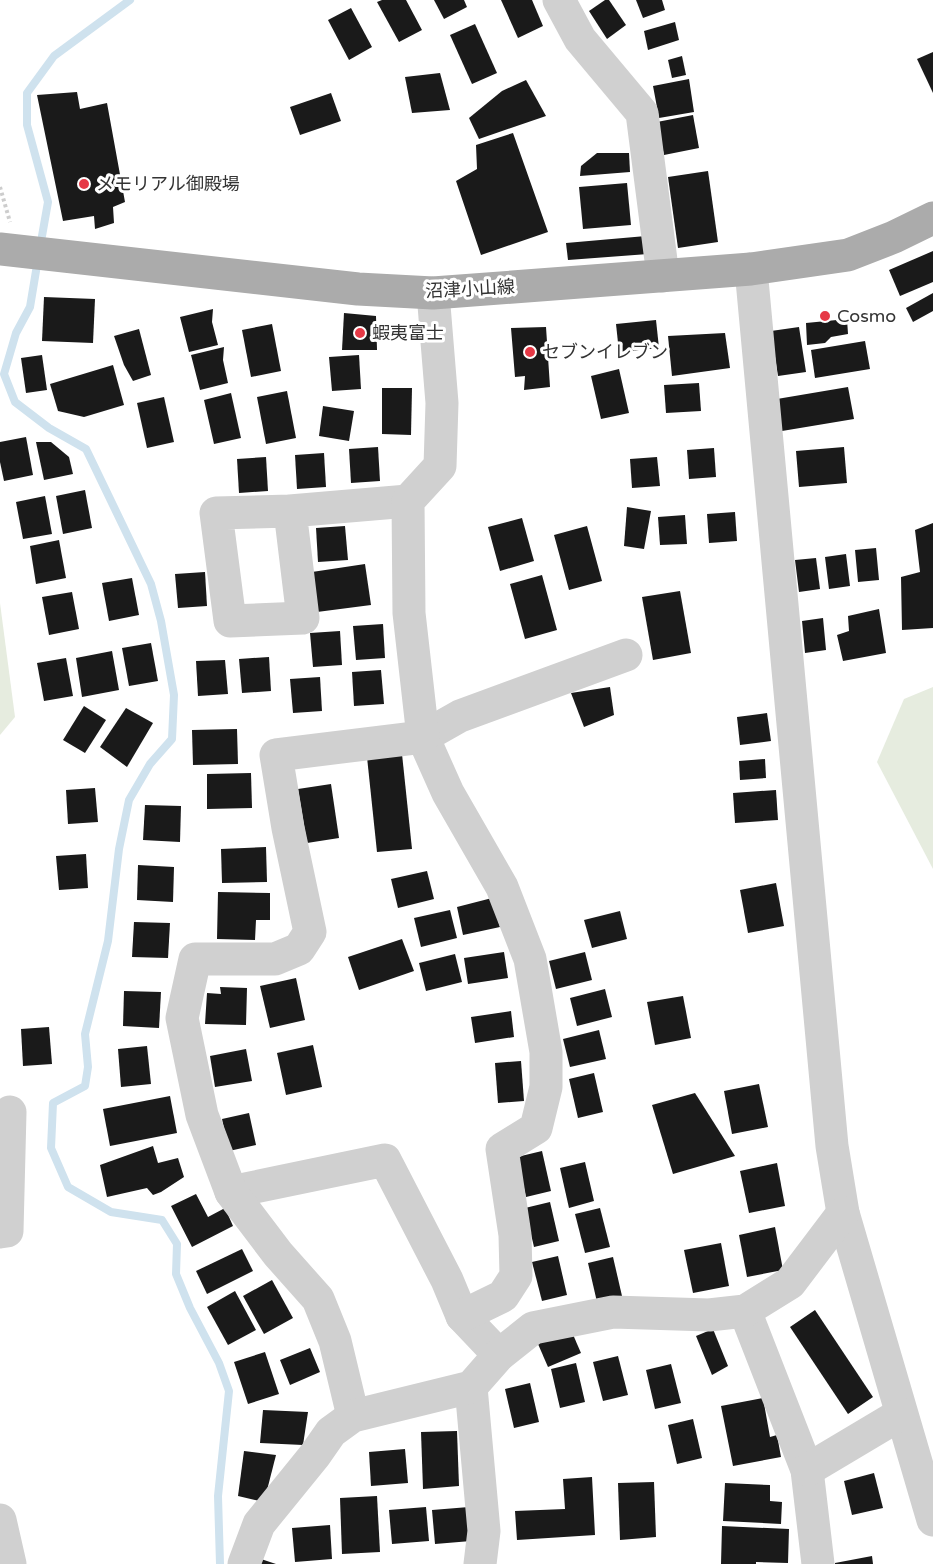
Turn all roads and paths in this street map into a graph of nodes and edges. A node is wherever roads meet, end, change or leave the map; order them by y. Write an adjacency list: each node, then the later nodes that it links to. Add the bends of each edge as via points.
1 (559, 0): 5 (street, via 580,39 642,113)
2 (933, 218): 4 (main road, 沼津小山線, via 848,255)
3 (27, 252): 6 (main road, 沼津小山線, via 357,289)
4 (751, 269): 5 (main road, 沼津小山線); 13 (street, via 832,1146)
5 (663, 276): 6 (main road, 沼津小山線)
6 (433, 293): 7 (street, via 442,403 440,466)
7 (408, 501): 8 (street); 10 (street, via 409,613)
8 (290, 511)
9 (626, 655): 10 (street, via 460,716)
10 (423, 737): 12 (street, via 276,755 310,932 299,949 275,959 195,959 182,1018 202,1114); 16 (street, via 448,794 502,887 530,959 546,1052 546,1087 536,1128 502,1149 515,1235 516,1276 503,1296)
11 (10, 1112): 14 (street, via 7,1231)
12 (231, 1192): 16 (street, via 385,1160); 20 (street, via 318,1299 335,1341)
13 (843, 1213): 15 (street, via 790,1283); 19 (street)
14 (0, 1232)
15 (745, 1311): 17 (street, via 709,1315 613,1312 533,1328); 21 (street)
16 (462, 1316): 17 (street)
17 (499, 1355): 18 (street)
18 (471, 1387): 20 (street); 26 (street, via 484,1531)
19 (901, 1414): 21 (street); 23 (street)
20 (353, 1416): 25 (street, via 331,1432 259,1524)
21 (807, 1470): 27 (street)
22 (0, 1520): 24 (street)
23 (933, 1520)
24 (10, 1564)
25 (244, 1564)
26 (480, 1564)
27 (818, 1564)

